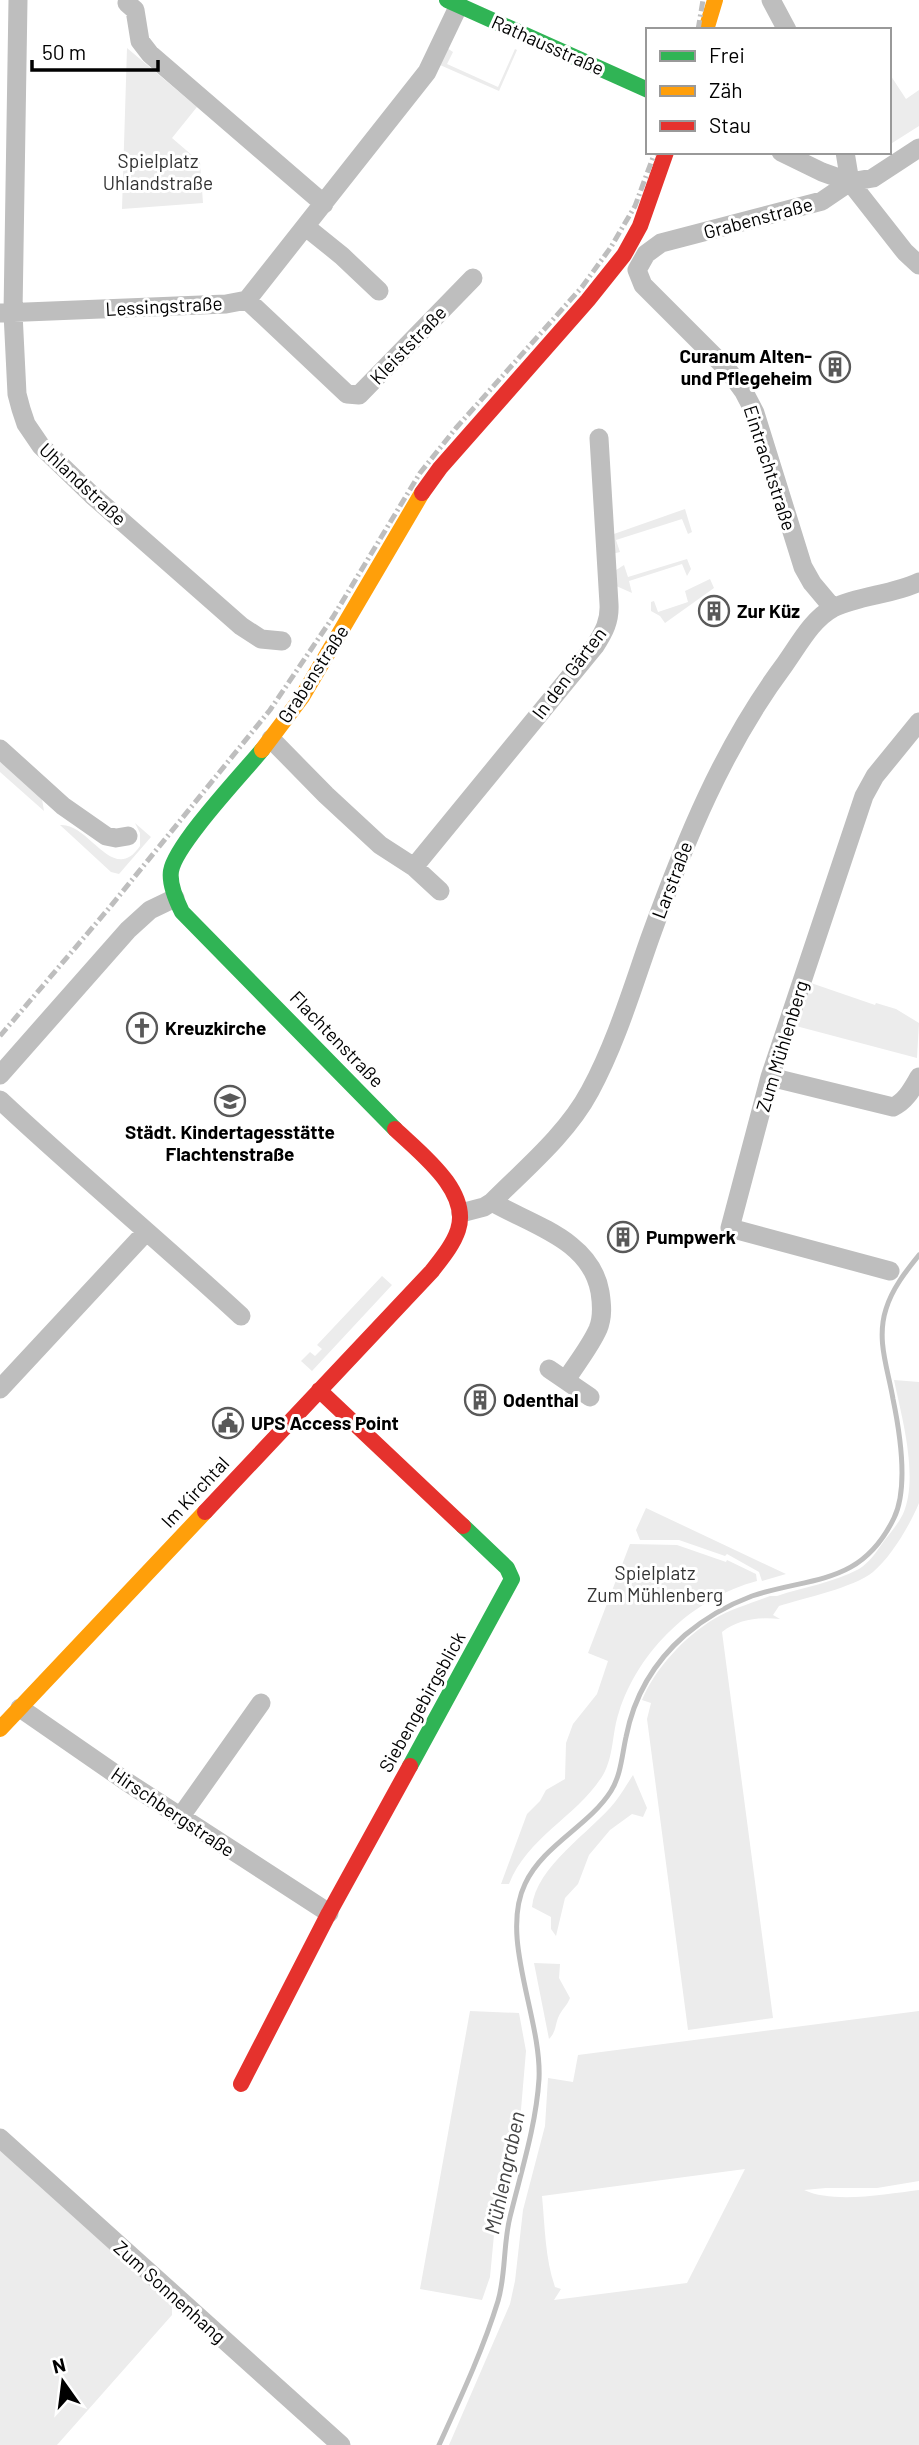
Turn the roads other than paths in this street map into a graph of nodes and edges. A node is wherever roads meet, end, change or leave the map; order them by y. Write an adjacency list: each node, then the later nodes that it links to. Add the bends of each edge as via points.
1 (18, 0): 21 (street, Uhlandstraße)
2 (715, 0): 6 (street)
3 (771, 0): 7 (street)
4 (127, 3): 14 (street, via 135,10 140,41 149,54)
5 (453, 3): 8 (street, Rathausstraße); 14 (street, Lessingstraße, via 427,72)
6 (707, 28)
7 (786, 28)
8 (646, 88)
9 (919, 148): 13 (street, Grabenstraße, via 873,178)
10 (665, 154): 27 (street, Grabenstraße, via 640,226 624,255 440,468 302,697)
11 (785, 154): 13 (street)
12 (845, 154): 13 (street)
13 (850, 182): 16 (street, Grabenstraße, via 822,201); 17 (street)
14 (324, 204): 15 (street, Lessingstraße)
15 (306, 227): 19 (street); 20 (street, Lessingstraße)
16 (661, 243): 24 (street, Eintrachtstraße, via 639,263 638,278 744,392 755,413 803,567)
17 (919, 265)
18 (473, 278): 20 (street, Kleiststraße, via 359,396 346,394)
19 (379, 291)
20 (247, 300): 21 (street, Lessingstraße)
21 (6, 313): 25 (street, Uhlandstraße, via 17,394 26,424 41,446 241,626 261,639)
22 (599, 438): 30 (street, In den Gärten, via 610,616 606,628)
23 (919, 582): 24 (street, Larstraße)
24 (833, 608): 37 (street, Larstraße, via 814,624 765,691 711,783 585,1100 567,1125)
25 (282, 640)
26 (919, 722): 34 (street, Zum Mühlenberg, via 869,785)
27 (271, 739): 30 (street, via 380,845); 32 (street, Grabenstraße, via 184,843 171,869)
28 (0, 749): 29 (street, via 63,806 106,836)
29 (128, 836)
30 (414, 867): 31 (street)
31 (440, 891)
32 (175, 898): 33 (street, via 150,910 128,930); 38 (street, Flachtenstraße, via 182,912 447,1181)
33 (0, 1075)
34 (770, 1077): 35 (street, via 893,1107 901,1104); 40 (street, Zum Mühlenberg, via 730,1228)
35 (919, 1077)
36 (0, 1100): 39 (street)
37 (492, 1202): 38 (street, Larstraße); 43 (street, via 574,1247 594,1270 601,1320)
38 (461, 1213): 45 (street, Im Kirchtal, via 459,1233 432,1271)
39 (146, 1232): 41 (street); 44 (street)
40 (890, 1271)
41 (241, 1316)
42 (549, 1369): 43 (street)
43 (566, 1380): 46 (street)
44 (0, 1389)
45 (319, 1390): 48 (street, Im Kirchtal); 51 (street, Siebengebirgsblick, via 507,1568 512,1578)
46 (590, 1397)
47 (261, 1703): 50 (street)
48 (20, 1708): 49 (street, Im Kirchtal); 50 (street, Hirschbergstraße)
49 (0, 1729)
50 (181, 1816): 51 (street, Hirschbergstraße)
51 (328, 1913): 52 (street, Siebengebirgsblick)
52 (241, 2084)
53 (0, 2138): 54 (street, Zum Sonnenhang)
54 (341, 2445)

